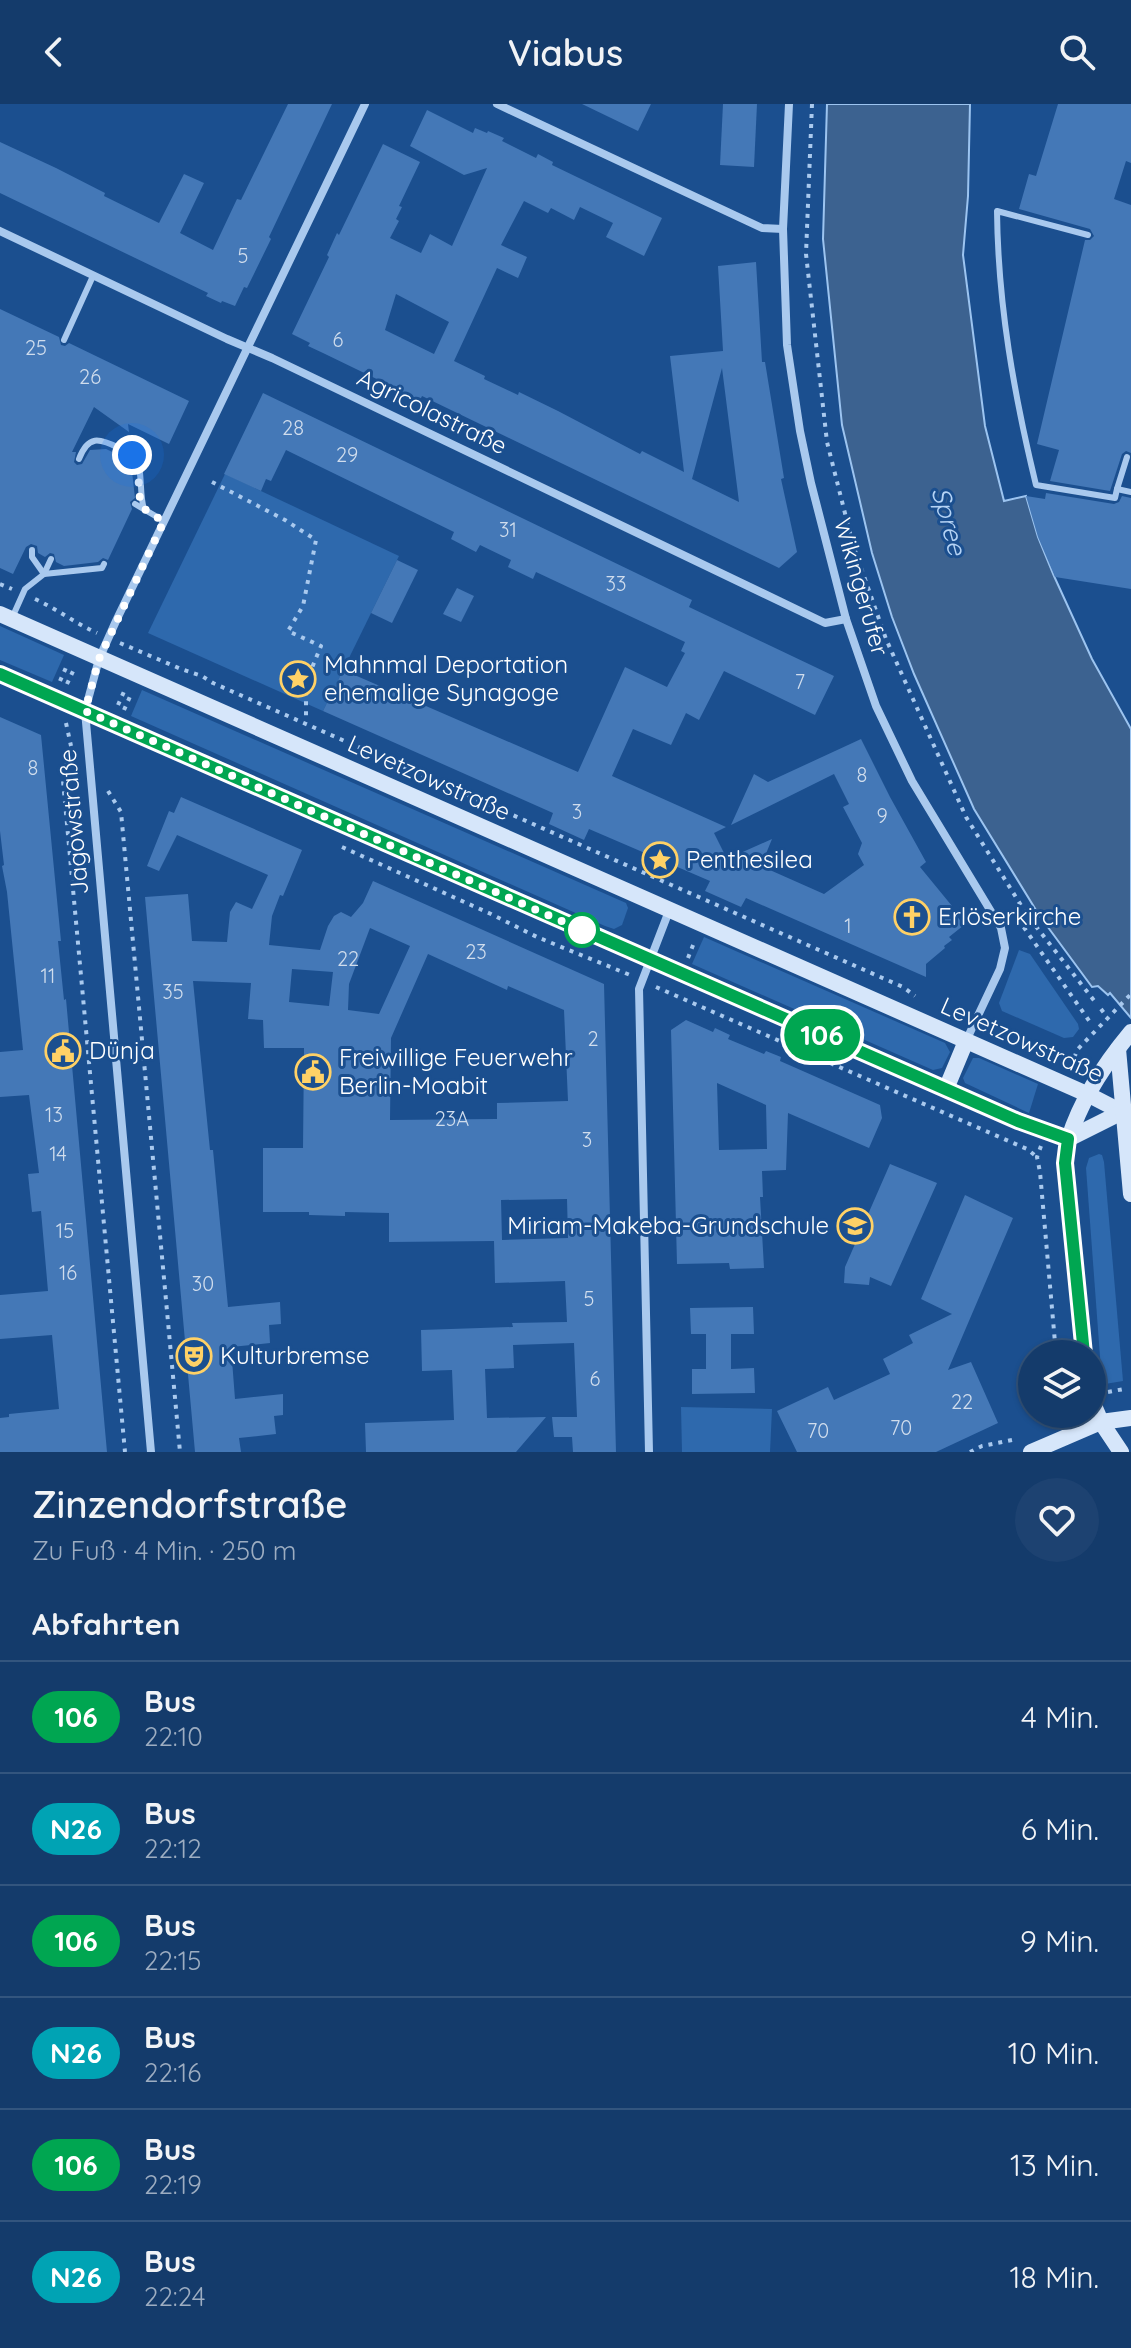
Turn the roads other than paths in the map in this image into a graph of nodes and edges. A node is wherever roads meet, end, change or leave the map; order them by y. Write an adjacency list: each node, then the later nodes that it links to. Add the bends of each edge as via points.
1 (365, 104): 9 (street, Jagowstraße)
2 (497, 104): 4 (street, via 762,228)
3 (789, 104): 4 (street, Wikingerufer)
4 (783, 229): 22 (street, Wikingerufer, via 787,345 800,431)
5 (0, 231): 7 (street, Agricolastraße)
6 (1088, 235): 12 (lane, via 997,211 1006,340 1036,485 1115,498)
7 (93, 276): 8 (lane); 9 (street, Agricolastraße)
8 (64, 340)
9 (247, 348): 16 (street, Jagowstraße); 22 (street, Agricolastraße, via 825,623)
10 (1127, 457): 12 (lane)
11 (79, 459): 15 (lane, via 92,440 132,455 138,461)
12 (1117, 489): 13 (lane)
13 (1131, 492)
14 (135, 504): 15 (lane)
15 (144, 509): 16 (lane)
16 (164, 521): 23 (street, Jagowstraße)
17 (32, 550): 20 (lane)
18 (51, 559): 20 (lane)
19 (104, 564): 20 (lane)
20 (44, 574): 21 (lane, via 25,589)
21 (6, 617): 23 (main road, Levetzowstraße)
22 (846, 619): 29 (street, Wikingerufer, via 876,706 912,781 1001,928 1005,948 1000,969)
23 (99, 659): 25 (street, Jagowstraße); 26 (main road, Levetzowstraße)
24 (0, 674): 25 (main road)
25 (85, 711): 27 (main road); 42 (street, Jagowstraße)
26 (669, 911): 27 (street); 29 (main road, Levetzowstraße)
27 (649, 959): 31 (main road); 43 (street, via 639,989)
28 (1131, 1032): 30 (main road)
29 (966, 1041): 31 (main road); 32 (main road, Levetzowstraße)
30 (1118, 1049): 32 (main road); 33 (main road)
31 (946, 1089): 34 (main road)
32 (1089, 1095): 33 (main road, Levetzowstraße); 34 (main road)
33 (1122, 1112): 34 (main road, Levetzowstraße); 35 (main road)
34 (1068, 1139): 36 (main road, via 1065,1163)
35 (1131, 1194)
36 (1083, 1340)
37 (1131, 1418): 38 (main road)
38 (1106, 1421)
39 (1081, 1428): 41 (main road)
40 (1105, 1428): 44 (main road)
41 (1026, 1445)
42 (151, 1452)
43 (649, 1452)
44 (1121, 1452)

